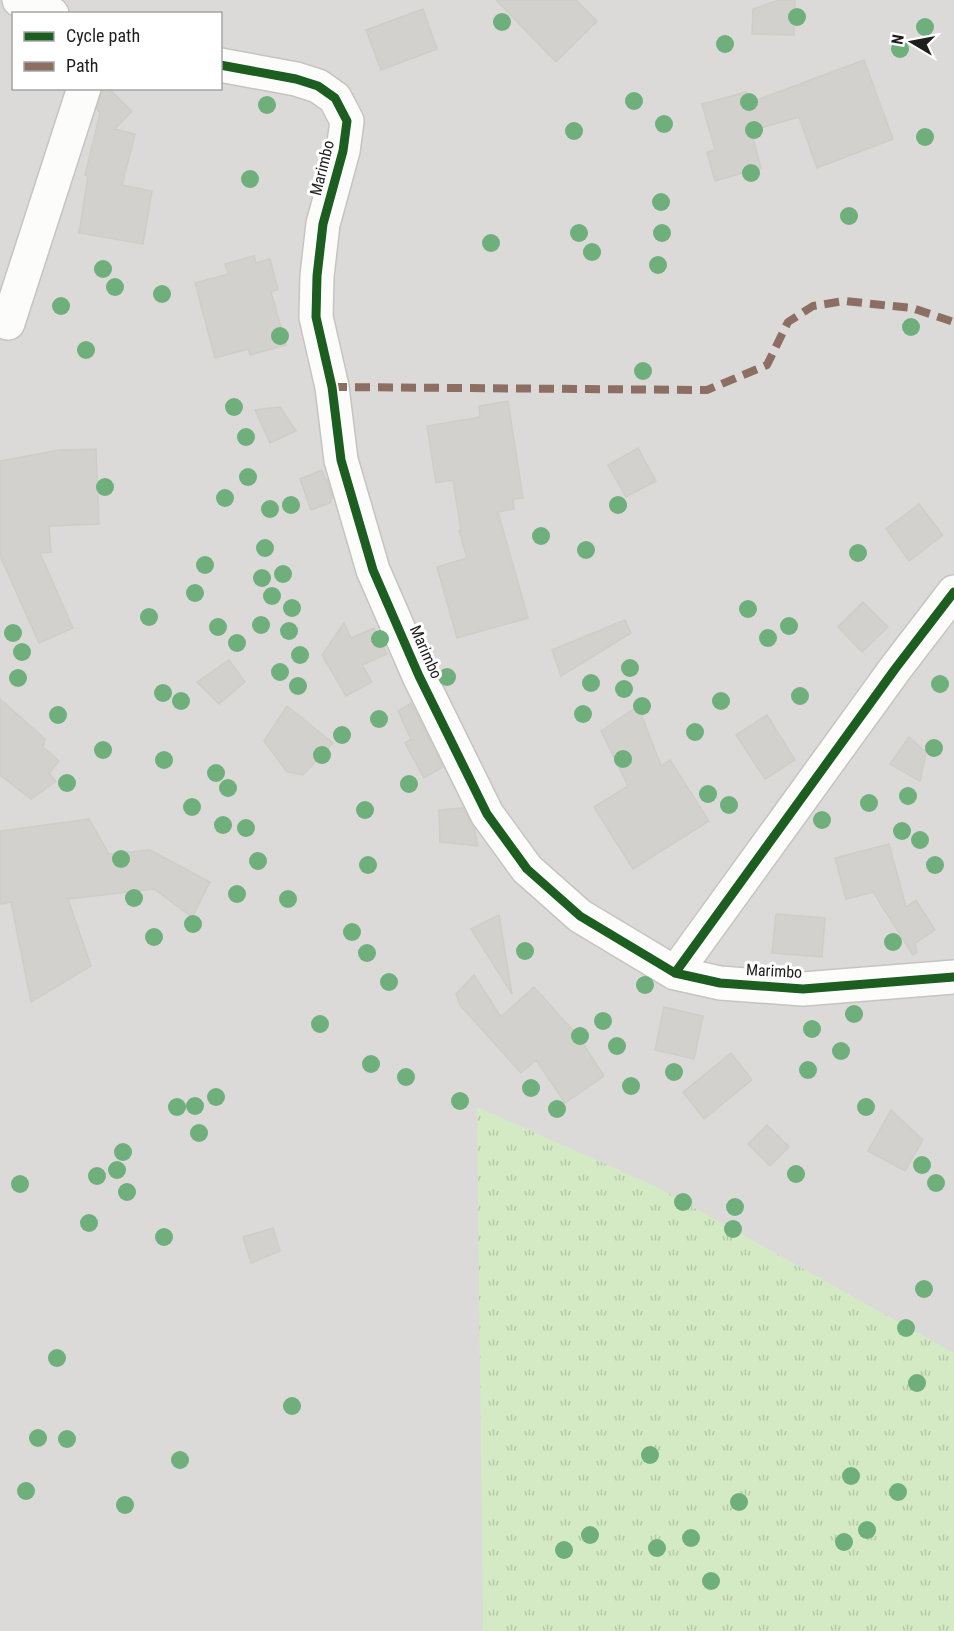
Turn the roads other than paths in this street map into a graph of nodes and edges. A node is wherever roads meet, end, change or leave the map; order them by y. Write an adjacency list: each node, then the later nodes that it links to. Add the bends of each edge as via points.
1 (19, 0): 2 (street)
2 (47, 12)
3 (222, 65): 7 (street, Marimbo, via 318,86 335,98 347,121 323,224 316,317 332,387 341,460 373,570 419,676 487,814 527,869 580,916)
4 (83, 90): 5 (street)
5 (8, 323)
6 (954, 592): 7 (street)
7 (675, 973): 8 (street, Marimbo, via 720,983 803,989)
8 (954, 977)

